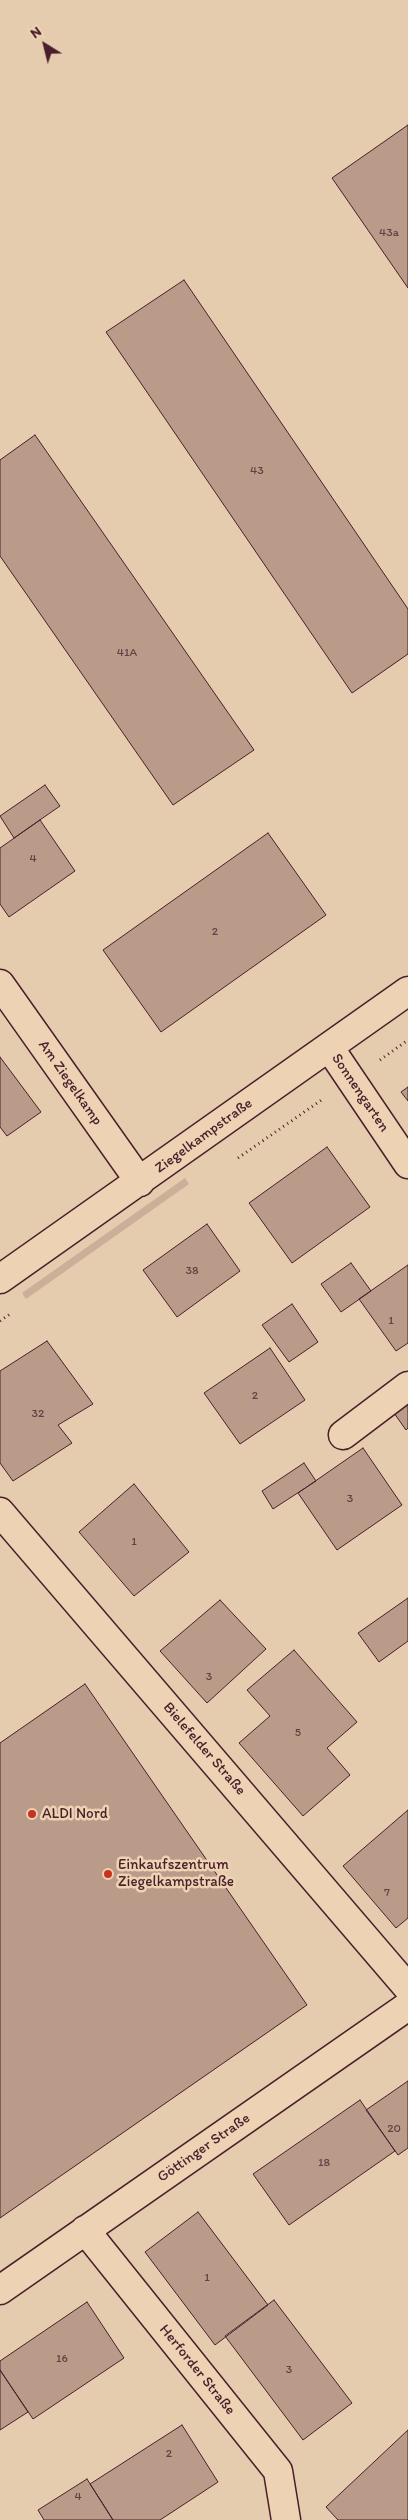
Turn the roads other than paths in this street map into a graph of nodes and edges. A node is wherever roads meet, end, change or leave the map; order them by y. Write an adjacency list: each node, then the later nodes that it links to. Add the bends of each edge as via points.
1 (0, 984): 5 (street, Am Ziegelkamp)
2 (408, 991): 3 (street, Ziegelkampstraße)
3 (329, 1047): 4 (street, Sonnengarten); 5 (street, Ziegelkampstraße)
4 (408, 1164)
5 (140, 1182): 6 (street, Ziegelkampstraße)
6 (0, 1280)
7 (408, 1386): 8 (street)
8 (343, 1434)
9 (0, 1512): 10 (street, Bielefelder Straße)
10 (408, 1988)
11 (408, 2006): 12 (street, Göttinger Straße)
12 (85, 2230): 13 (street, Göttinger Straße); 14 (street, Herforder Straße, via 278,2471)
13 (0, 2290)
14 (286, 2520)

